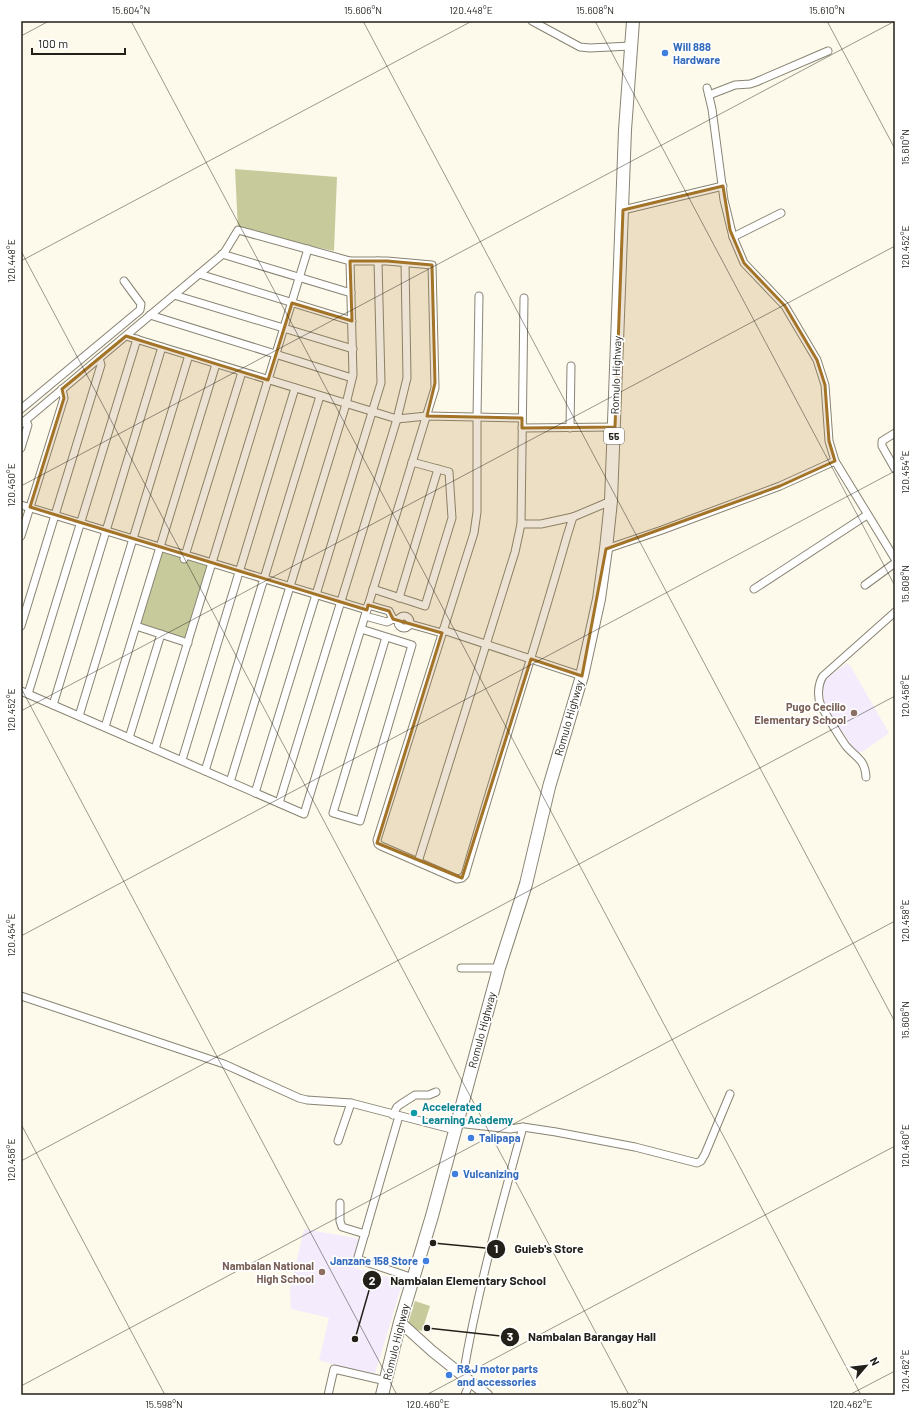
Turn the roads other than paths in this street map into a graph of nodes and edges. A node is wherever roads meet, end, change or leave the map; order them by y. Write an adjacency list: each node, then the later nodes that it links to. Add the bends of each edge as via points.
1 (532, 21): 3 (street, via 580,47)
2 (633, 21): 3 (highway, Romulo Highway / 55)
3 (631, 46): 6 (highway, Romulo Highway / 55)
4 (828, 51): 5 (street, via 756,82 708,92)
5 (723, 186): 6 (street); 8 (street)
6 (622, 210): 48 (highway, Romulo Highway / 55)
7 (781, 212): 8 (street)
8 (733, 237): 53 (street, via 744,263 785,306 817,360 825,385 830,441)
9 (308, 249): 10 (street, via 238,230); 11 (street); 15 (street)
10 (222, 254): 14 (street); 15 (street)
11 (350, 261): 12 (street); 17 (street)
12 (378, 261): 13 (street); 42 (street, via 381,383)
13 (405, 263): 43 (street, via 432,265 435,383); 46 (street, via 407,378)
14 (199, 274): 18 (street); 21 (street)
15 (299, 277): 17 (street); 21 (street)
16 (124, 281): 41 (street, via 141,304 140,310)
17 (351, 293): 23 (street)
18 (174, 295): 22 (street); 24 (street)
19 (479, 296): 44 (street)
20 (524, 298): 45 (street)
21 (292, 302): 23 (street); 24 (street)
22 (150, 315): 25 (street); 29 (street)
23 (352, 321): 28 (street)
24 (284, 328): 28 (street); 29 (street)
25 (126, 336): 26 (street); 31 (street)
26 (137, 339): 27 (street); 63 (street)
27 (162, 347): 30 (street); 65 (street)
28 (352, 349): 35 (street)
29 (276, 354): 35 (street); 36 (street)
30 (189, 355): 32 (street); 67 (street)
31 (99, 358): 38 (street); 60 (street, via 101,365)
32 (216, 364): 34 (street); 68 (street)
33 (571, 366): 50 (street)
34 (242, 372): 36 (street); 70 (street)
35 (352, 378): 40 (street)
36 (268, 380): 37 (street); 72 (street)
37 (295, 388): 39 (street); 74 (street)
38 (62, 389): 47 (street); 59 (street, via 64,398)
39 (320, 396): 40 (street); 75 (street)
40 (346, 404): 42 (street); 77 (street)
41 (21, 410)
42 (372, 412): 46 (street); 80 (street)
43 (427, 416): 44 (street); 46 (street); 54 (street)
44 (477, 417): 45 (street); 89 (street, via 476,521)
45 (522, 418): 49 (street)
46 (397, 419): 82 (street)
47 (23, 422): 52 (street, via 28,425)
48 (615, 427): 50 (street); 57 (highway, Romulo Highway / 55)
49 (522, 428): 50 (street); 64 (street)
50 (570, 428)
51 (895, 433): 56 (street, via 882,441 882,446)
52 (21, 448)
53 (835, 461): 61 (street); 69 (street, via 780,486)
54 (412, 462): 55 (street); 78 (street)
55 (438, 469): 81 (street); 81 (street, via 449,472 452,518 425,606)
56 (895, 469)
57 (611, 501): 62 (street); 69 (highway, Romulo Highway / 55)
58 (21, 505): 59 (street)
59 (30, 507): 60 (street); 66 (street)
60 (55, 515): 63 (street); 86 (street)
61 (867, 515): 71 (street); 79 (street)
62 (573, 517): 64 (street, via 541,524); 94 (street)
63 (80, 523): 65 (street); 97 (street)
64 (521, 524): 93 (street, via 515,552)
65 (106, 531): 67 (street); 98 (street)
66 (21, 536)
67 (133, 539): 68 (street); 99 (street)
68 (160, 547): 70 (street); 87 (street)
69 (606, 549): 95 (highway, Romulo Highway / 55, via 598,606)
70 (185, 557): 72 (street)
71 (895, 559)
72 (212, 563): 74 (street); 92 (street)
73 (895, 563): 76 (street)
74 (239, 571): 75 (street); 103 (street)
75 (264, 579): 77 (street); 104 (street)
76 (865, 585)
77 (290, 587): 80 (street); 106 (street)
78 (373, 589): 81 (street); 83 (street)
79 (754, 589)
80 (316, 595): 82 (street); 107 (street)
81 (399, 598)
82 (340, 602): 83 (street); 108 (street)
83 (367, 610): 85 (street, via 386,622); 85 (street, via 389,611); 88 (street)
84 (895, 612): 105 (street, via 823,676 819,686 821,706 847,747 862,762)
85 (396, 620): 89 (street, via 406,616 410,624)
86 (21, 626)
87 (136, 626): 90 (street); 100 (street)
88 (361, 629): 91 (street); 108 (street, via 304,814)
89 (443, 632): 93 (street); 109 (street, via 377,840 381,846)
90 (161, 634): 92 (street); 101 (street)
91 (386, 637): 91 (street, via 412,645 360,821 334,813)
92 (188, 643): 102 (street)
93 (486, 644): 94 (street); 109 (street)
94 (531, 659): 95 (street); 109 (street, via 463,878 456,879)
95 (582, 676): 111 (highway, Romulo Highway / 55, via 549,787 526,884)
96 (21, 691): 97 (street)
97 (28, 694): 98 (street)
98 (53, 704): 99 (street)
99 (79, 716): 100 (street)
100 (104, 727): 101 (street)
101 (129, 738): 102 (street)
102 (155, 749): 103 (street)
103 (182, 760): 104 (street)
104 (205, 771): 106 (street)
105 (866, 777)
106 (230, 782): 107 (street)
107 (256, 792): 108 (street)
108 (279, 803)
109 (418, 862)
110 (461, 968): 111 (street)
111 (499, 968): 117 (highway, Romulo Highway / 55)
112 (21, 996): 115 (street, via 224,1064 299,1098)
113 (436, 1092): 116 (street, via 415,1095 397,1107)
114 (730, 1094): 118 (street, via 705,1154 697,1163 635,1147)
115 (351, 1103): 116 (street); 119 (street)
116 (396, 1116): 117 (street); 121 (street)
117 (456, 1126): 118 (street); 122 (highway, Romulo Highway / 55)
118 (523, 1128): 124 (street, via 502,1199 473,1324)
119 (338, 1141)
120 (340, 1203): 121 (street, via 342,1227)
121 (365, 1234): 122 (street, via 358,1257 360,1260)
122 (413, 1278): 123 (highway, Romulo Highway / 55)
123 (400, 1322): 124 (main road); 125 (highway, Romulo Highway / 55)
124 (466, 1379): 128 (street); 129 (main road)
125 (386, 1381): 126 (street, via 334,1369); 127 (highway, Romulo Highway / 55)
126 (328, 1395)
127 (382, 1395)
128 (465, 1395)
129 (487, 1395)

